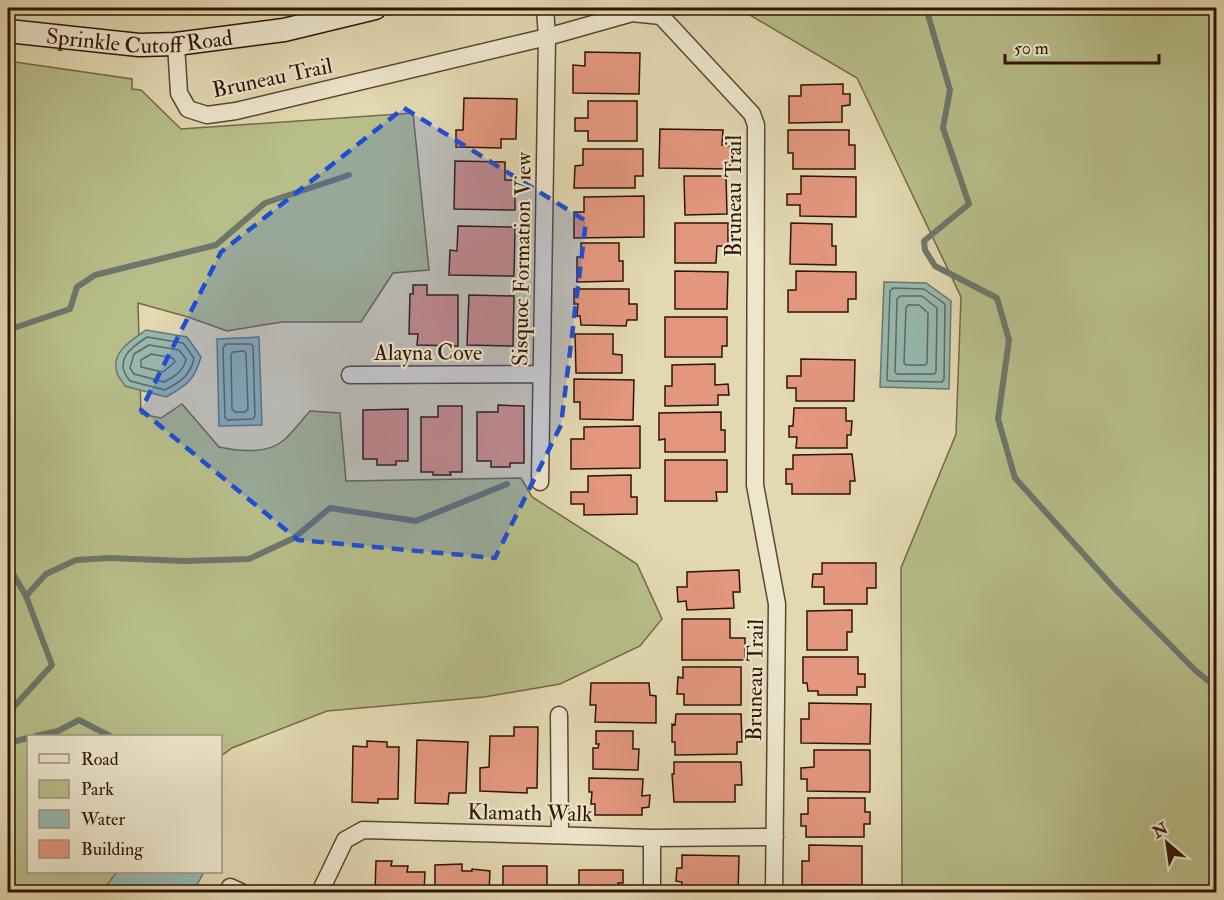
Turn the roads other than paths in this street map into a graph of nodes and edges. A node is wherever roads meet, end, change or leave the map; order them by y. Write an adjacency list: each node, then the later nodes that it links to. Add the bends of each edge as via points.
1 (375, 8): 5 (street, Sprinkle Cutoff Road, via 284,30)
2 (545, 8): 4 (street, Sisquoc Formation View)
3 (8, 31): 5 (street, Sprinkle Cutoff Road, via 139,45)
4 (547, 37): 5 (street, Bruneau Trail, via 207,115 188,109 179,93); 6 (street, Sisquoc Formation View); 11 (street, Bruneau Trail, via 632,13 661,16 752,114 756,125 755,485 777,604)
5 (176, 44)
6 (542, 374): 7 (street, Alayna Cove); 8 (street, Sisquoc Formation View)
7 (350, 375)
8 (540, 482)
9 (559, 715): 10 (street)
10 (560, 835): 12 (street, Klamath Walk); 13 (street, Klamath Walk, via 363,830 345,840)
11 (775, 837): 12 (street, Klamath Walk); 15 (street, Bruneau Trail)
12 (652, 838): 14 (street)
13 (320, 892)
14 (652, 892)
15 (774, 892)

